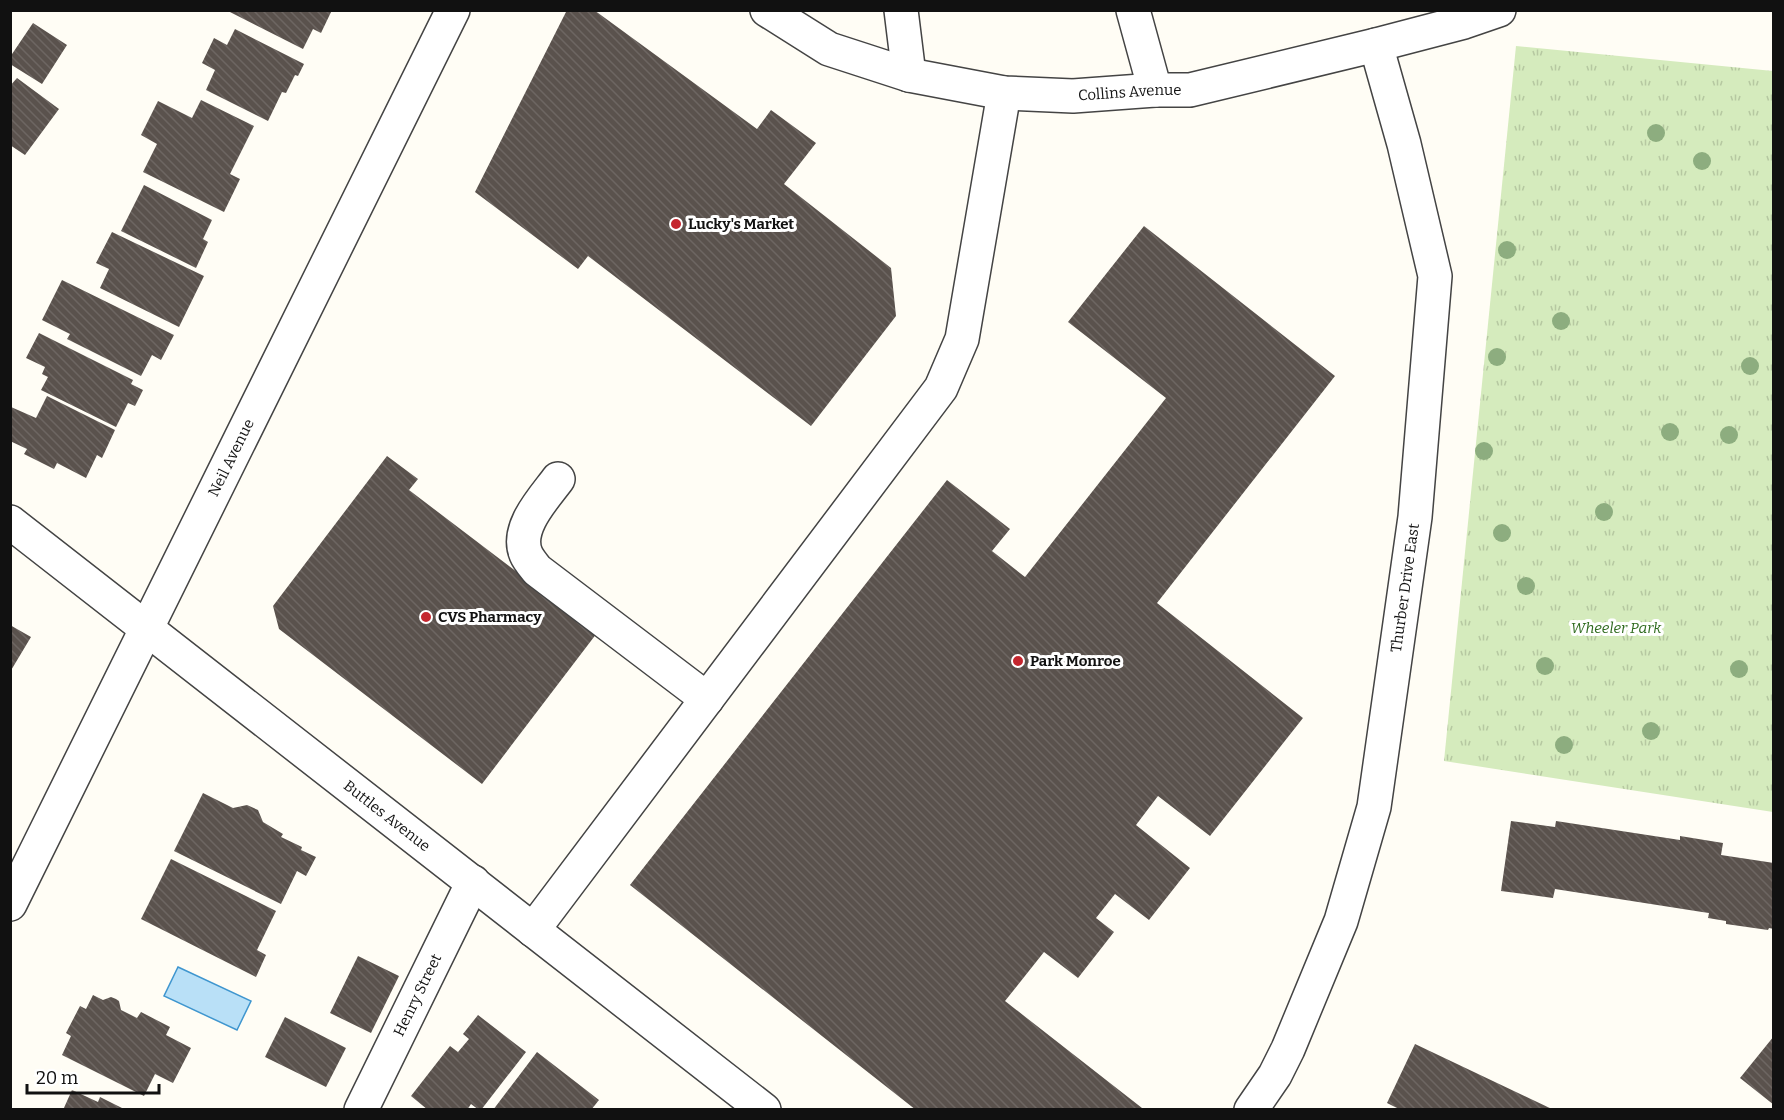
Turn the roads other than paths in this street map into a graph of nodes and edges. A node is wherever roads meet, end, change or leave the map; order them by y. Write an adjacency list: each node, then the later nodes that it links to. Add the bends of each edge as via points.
1 (453, 10): 12 (street, Neil Avenue)
2 (767, 10): 7 (street, Collins Avenue, via 829,49)
3 (901, 10): 7 (street)
4 (1133, 10): 8 (street)
5 (1499, 10): 6 (street, Collins Avenue)
6 (1376, 45): 8 (street, Collins Avenue, via 1190,90); 19 (street, Thurber Drive East, via 1435,276 1415,517 1374,807 1341,921 1288,1049)
7 (909, 75): 9 (street, Collins Avenue)
8 (1155, 90): 9 (street, Collins Avenue, via 1073,96)
9 (1004, 93): 13 (street, via 962,339 941,388)
10 (558, 479): 13 (street, via 529,522 524,538 526,553 537,570)
11 (10, 522): 12 (street, Buttles Avenue)
12 (147, 627): 14 (street, Buttles Avenue); 15 (street, Neil Avenue)
13 (707, 699): 16 (street)
14 (473, 882): 16 (street, Buttles Avenue); 17 (street, Henry Street)
15 (10, 904)
16 (533, 930): 18 (street, Buttles Avenue)
17 (361, 1110)
18 (764, 1110)
19 (1251, 1110)

